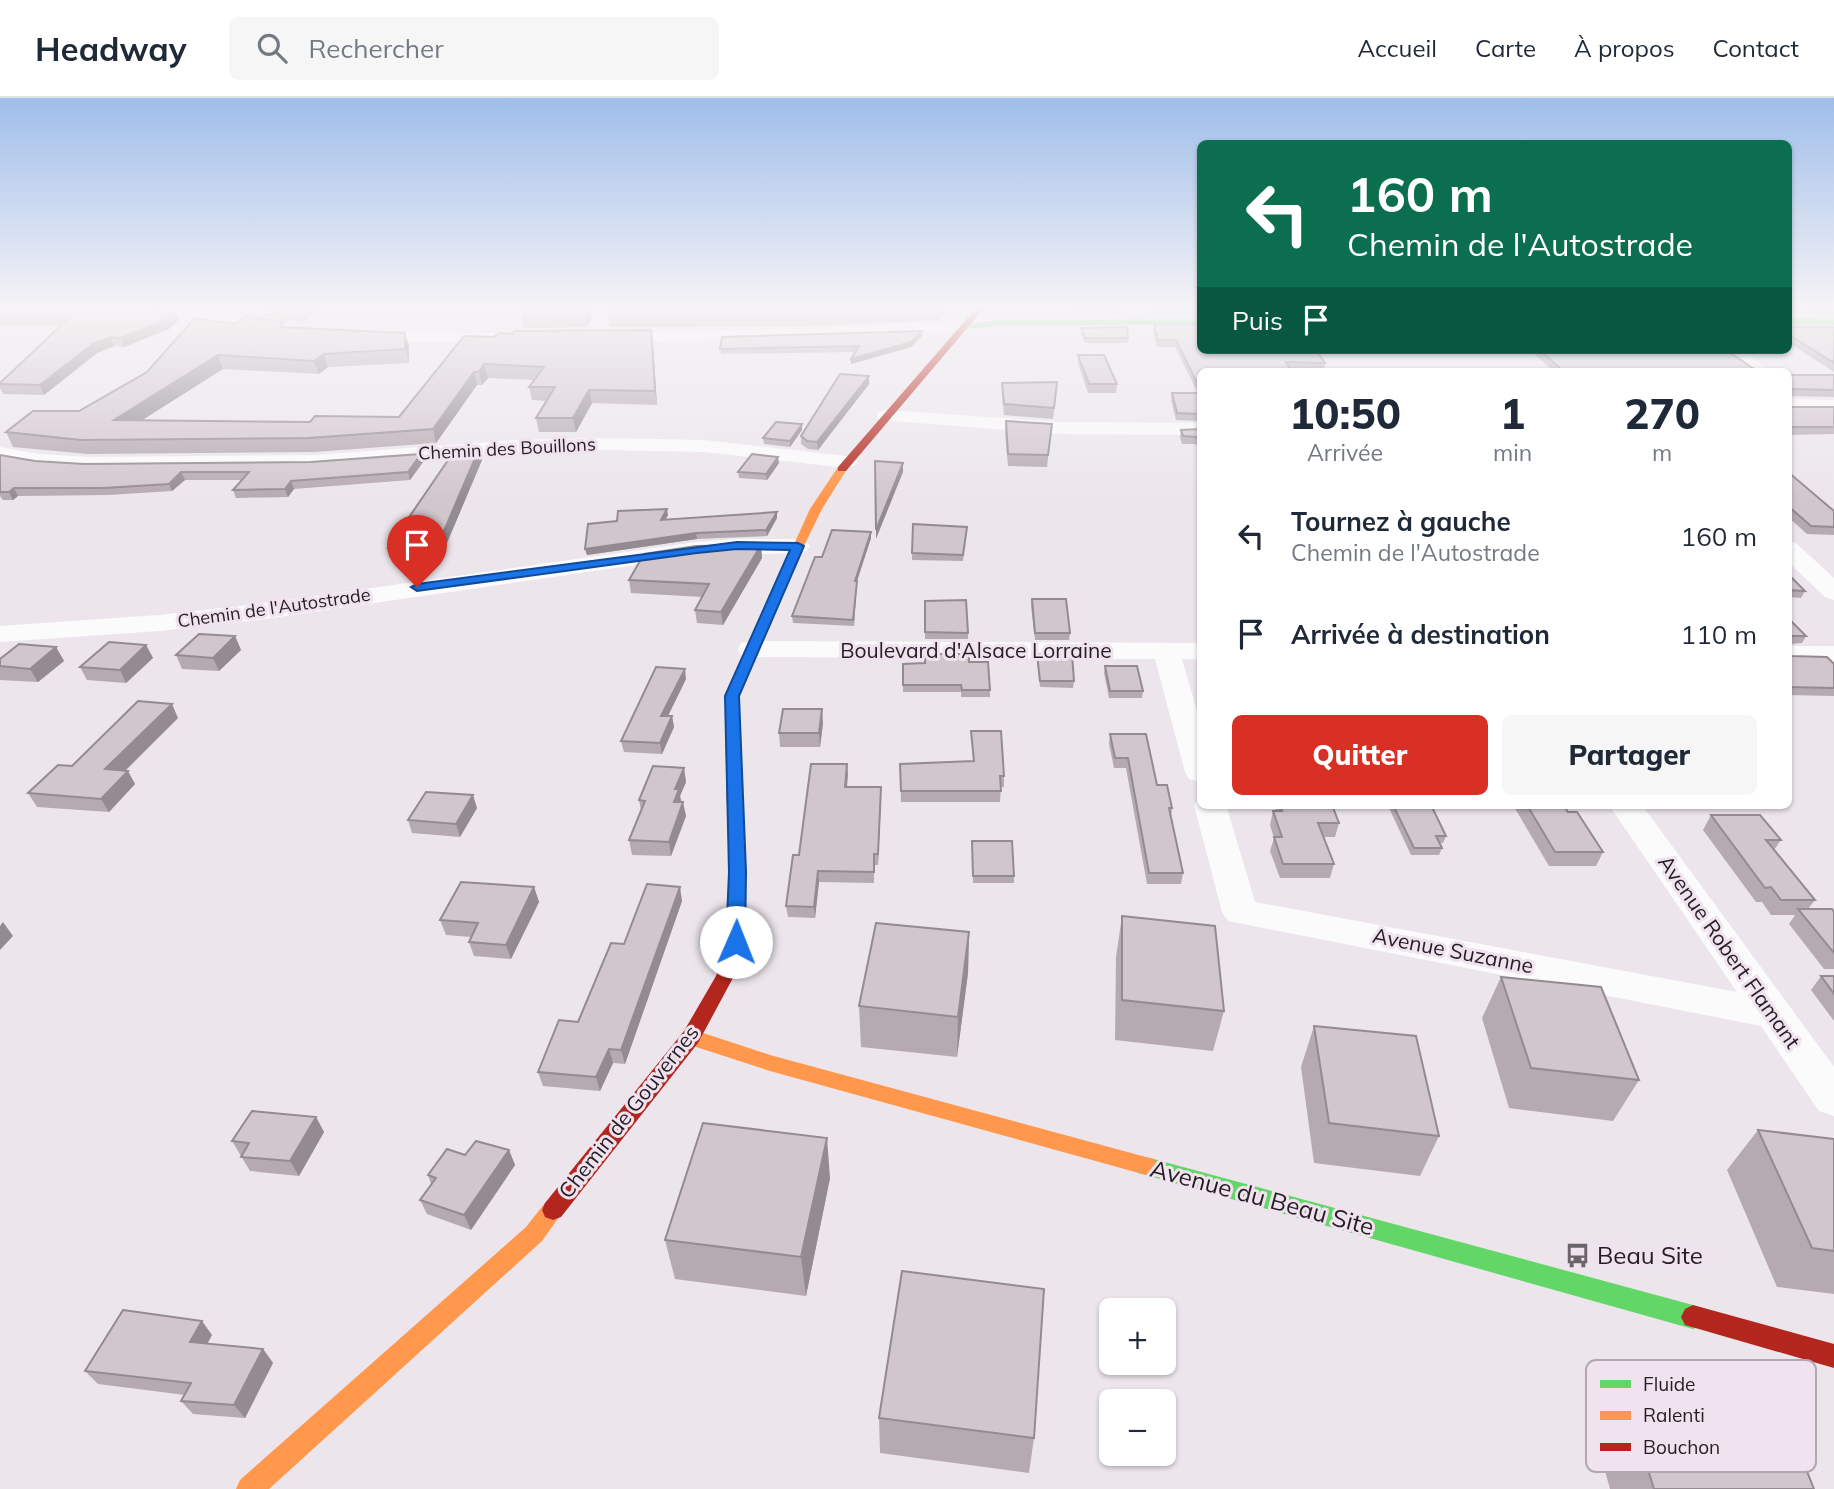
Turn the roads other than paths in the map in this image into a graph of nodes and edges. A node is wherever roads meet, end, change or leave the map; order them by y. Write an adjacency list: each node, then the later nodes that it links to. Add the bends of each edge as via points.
1 (924, 372): 4 (street, Chemin de Gouvernes)
2 (1797, 405): 3 (street)
3 (1834, 406)
4 (886, 416): 5 (street, via 1060,428); 7 (street, Chemin de Gouvernes)
5 (1197, 429)
6 (0, 453): 7 (street, Chemin des Bouillons, via 88,463 314,461 605,444 705,446)
7 (847, 462): 8 (street, Chemin de Gouvernes)
8 (798, 546): 11 (street, Chemin de l'Autostrade, via 697,549 246,613); 12 (street, Chemin de Gouvernes)
9 (1792, 552): 10 (street)
10 (1834, 592)
11 (0, 634)
12 (751, 649): 13 (street, Boulevard d'Alsace Lorraine); 21 (street, Chemin de Gouvernes, via 732,696 736,942 725,976)
13 (1166, 651): 14 (street, Boulevard d'Alsace Lorraine); 17 (street)
14 (1197, 651)
15 (1792, 654): 16 (street)
16 (1834, 654)
17 (1197, 761)
18 (1211, 809): 20 (street, Avenue Suzanne, via 1240,912)
19 (1628, 809): 20 (street, Avenue Robert Flamant)
20 (1773, 1014): 22 (street, Avenue Robert Flamant)
21 (691, 1037): 23 (street, Avenue du Beau Site, via 770,1063); 24 (street, Chemin de Gouvernes, via 534,1234)
22 (1834, 1099)
23 (1834, 1356)
24 (249, 1489)

